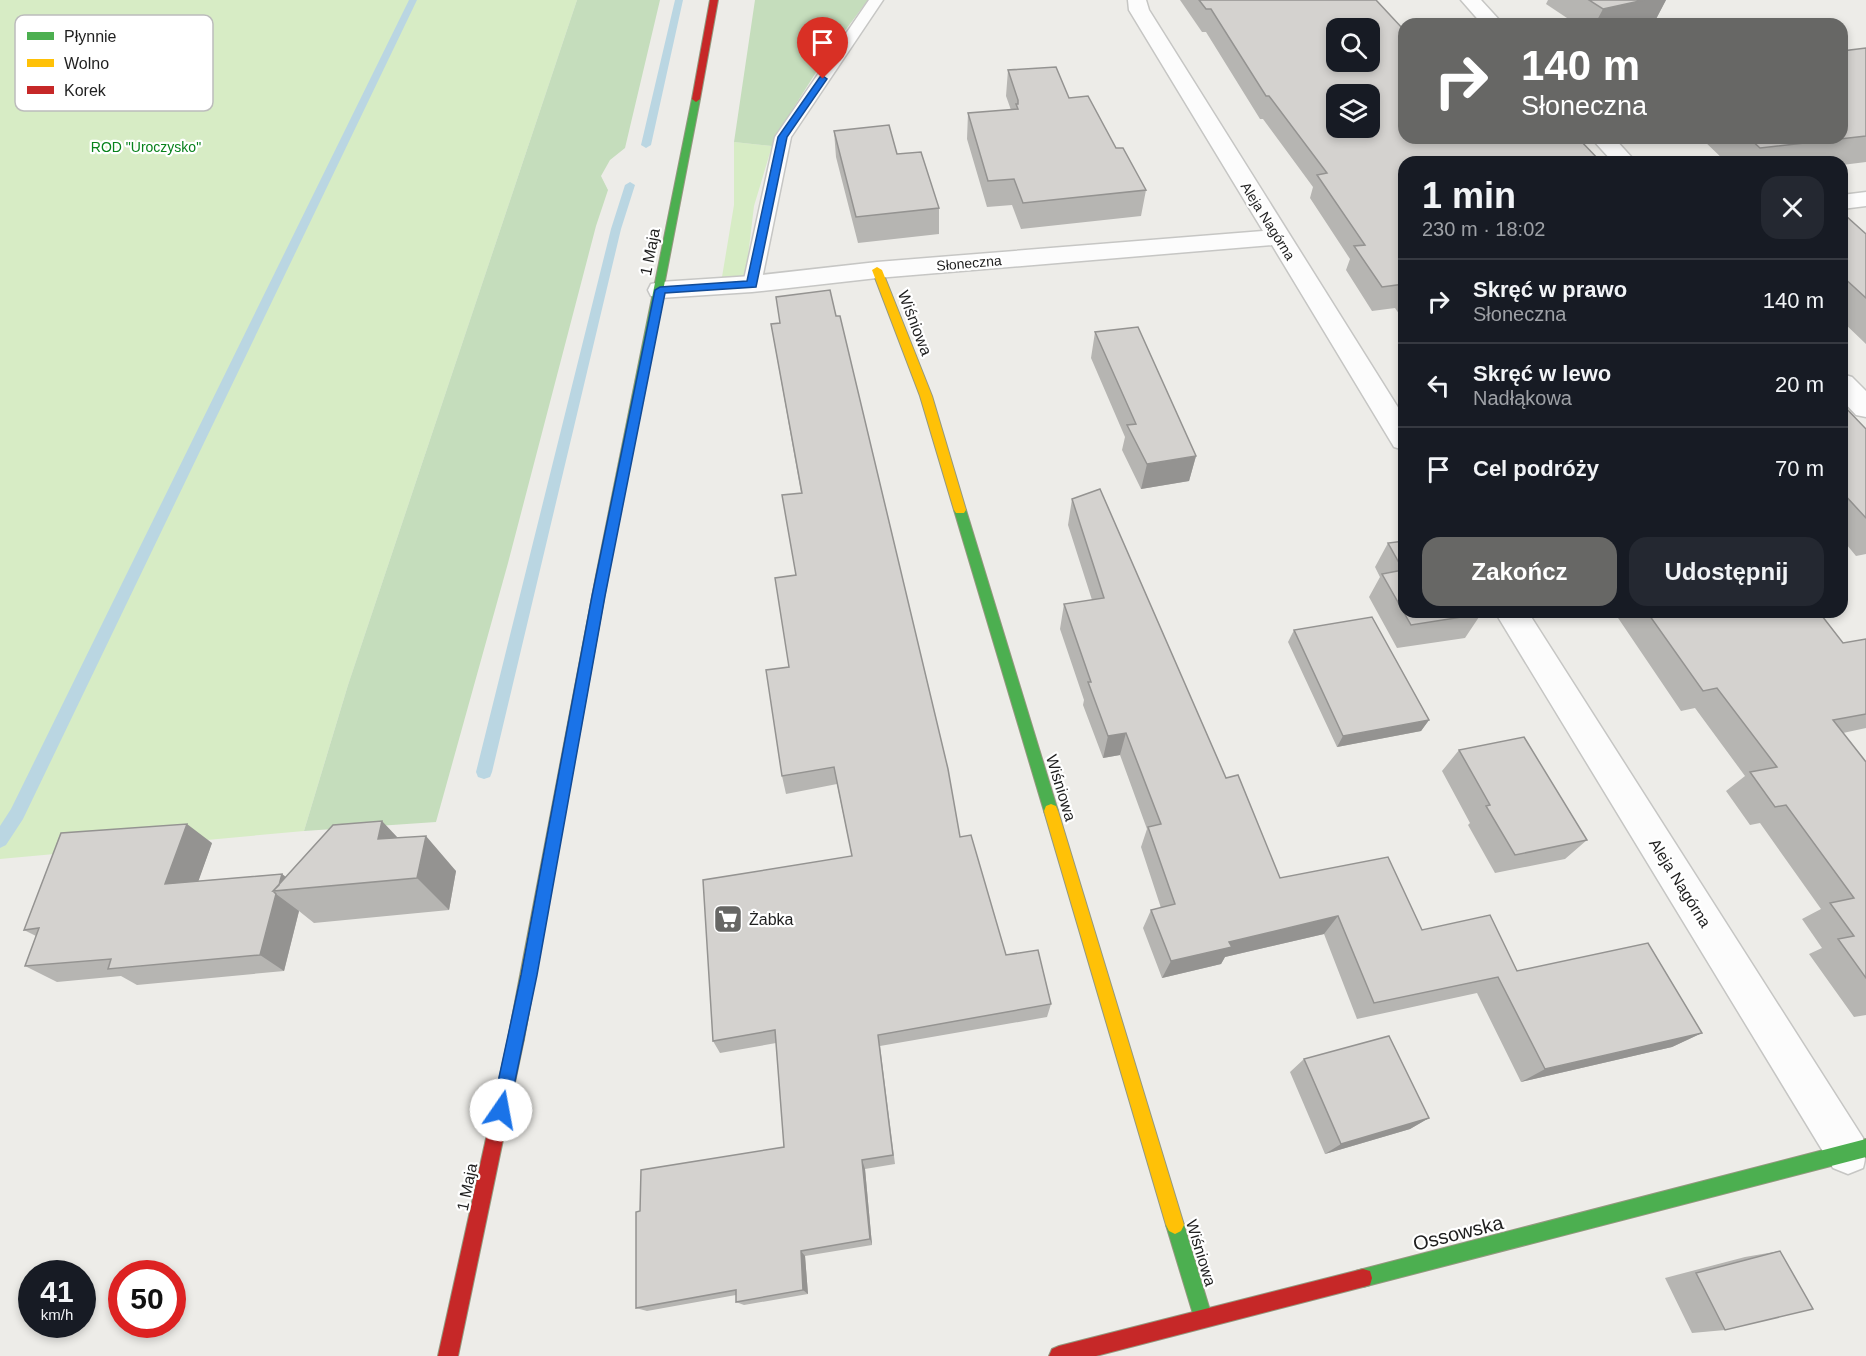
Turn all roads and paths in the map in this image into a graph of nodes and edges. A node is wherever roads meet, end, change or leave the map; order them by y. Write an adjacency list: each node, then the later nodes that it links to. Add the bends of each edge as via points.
1 (714, 0): 13 (main road, 1 Maja)
2 (876, 0): 12 (lane, via 783,137)
3 (1137, 0): 10 (street, Aleja Nagórna, via 1139,10)
4 (1470, 0): 5 (street)
5 (1487, 18)
6 (1608, 144): 7 (street)
7 (1619, 156)
8 (1866, 199): 9 (street)
9 (1848, 201)
10 (1278, 237): 11 (street, Słoneczna); 16 (street, Aleja Nagórna)
11 (877, 270): 12 (street, Słoneczna); 19 (main road, Wiśniowa, via 926,396)
12 (752, 284): 13 (street, Słoneczna)
13 (660, 290): 20 (main road, 1 Maja, via 598,596 529,975)
14 (1848, 389): 15 (street)
15 (1866, 408)
16 (1398, 430)
17 (1515, 618): 18 (street, Aleja Nagórna)
18 (1857, 1151): 19 (main road, Ossowska)
19 (1203, 1317): 21 (main road, Ossowska)
20 (448, 1356)
21 (1059, 1356)

